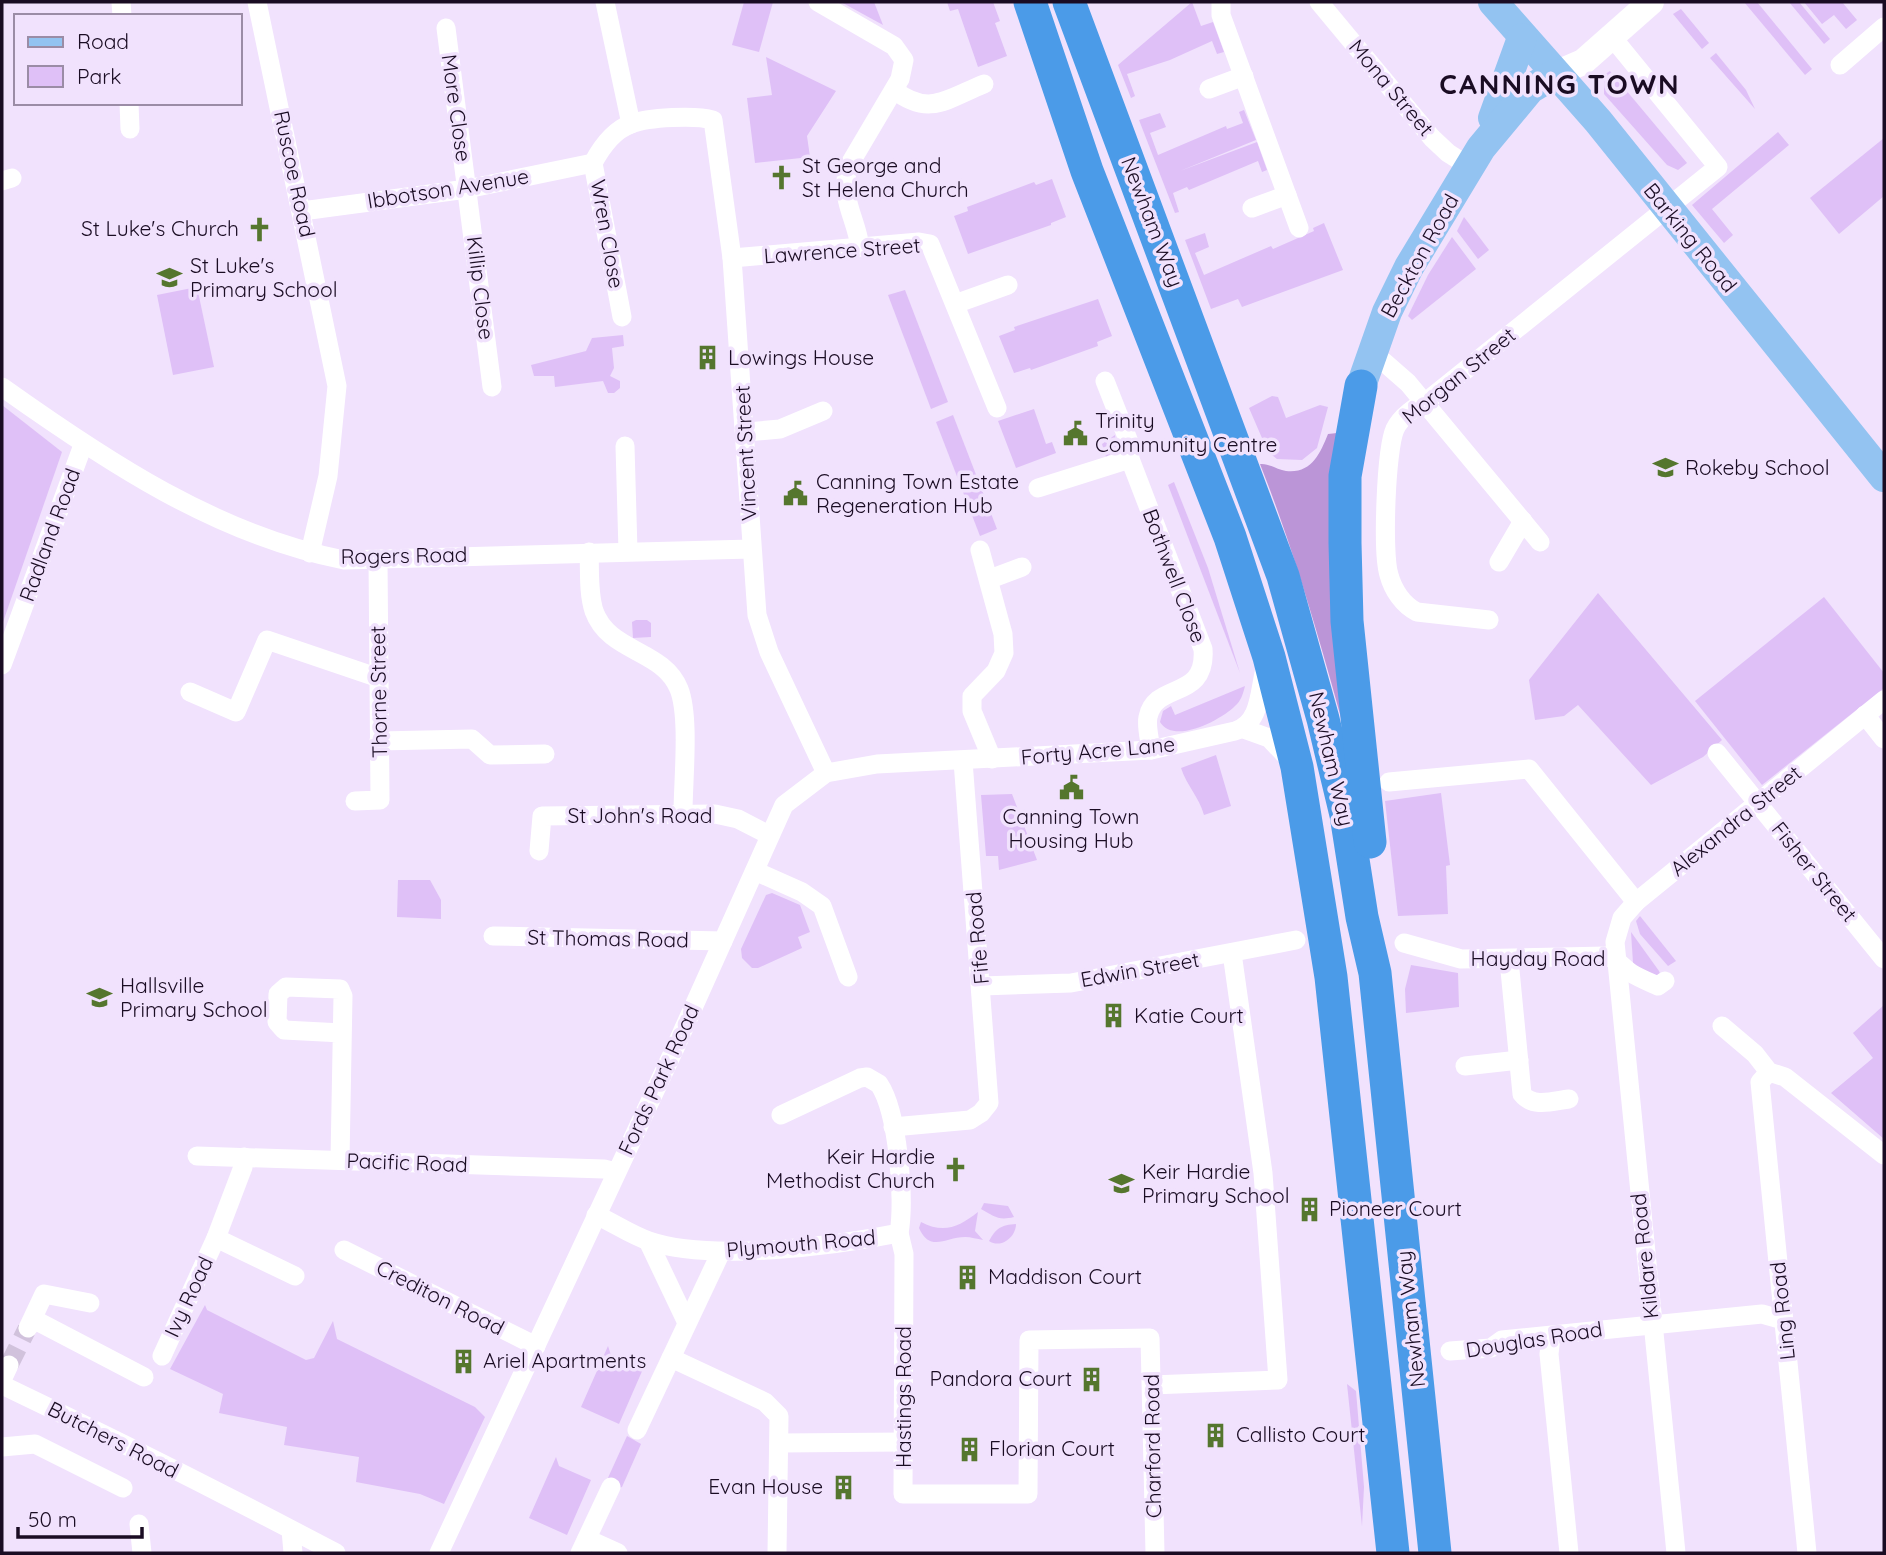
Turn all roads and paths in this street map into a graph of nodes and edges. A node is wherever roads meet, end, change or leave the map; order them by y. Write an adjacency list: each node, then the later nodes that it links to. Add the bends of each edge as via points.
1 (257, 2): 30 (street, Ruscoe Road)
2 (605, 2): 21 (street)
3 (818, 2): 19 (street, via 900,52 904,70)
4 (1069, 2): 94 (highway, Newham Way, via 1283,576 1343,803)
5 (1221, 2): 16 (street, via 1221,15)
6 (1319, 2): 25 (street, Mona Street, via 1432,138)
7 (1493, 2): 12 (main road, Barking Road)
8 (1651, 2): 13 (street)
9 (1031, 4): 62 (highway, Newham Way, via 1087,171 1207,477)
10 (1884, 27): 14 (street)
11 (446, 28): 26 (street, More Close)
12 (1522, 37): 15 (main road, Barking Road); 23 (main road, Beckton Road, via 1493,117)
13 (1612, 37): 15 (street, via 1583,62); 29 (street, Morgan Street, via 1718,167)
14 (1840, 65)
15 (1555, 74): 23 (main road, Beckton Road, via 1530,89); 29 (main road, Barking Road)
16 (1244, 76): 18 (street); 27 (street)
17 (984, 84): 19 (street, via 930,106 909,101)
18 (1209, 89)
19 (894, 90): 32 (street, via 853,156 844,183)
20 (129, 105): 22 (street)
21 (631, 124): 24 (street, Wren Close, via 603,145); 33 (street, Vincent Street, via 701,116 713,120)
22 (130, 130)
23 (1492, 132): 25 (main road, Beckton Road)
24 (593, 163): 26 (street, Ibbotson Avenue); 36 (street, Wren Close)
25 (1470, 167): 37 (main road, Beckton Road, via 1409,267)
26 (467, 189): 30 (street, Ibbotson Avenue); 40 (street, Killip Close)
27 (1287, 195): 28 (street); 31 (street)
28 (1252, 208)
29 (1665, 208): 41 (street, Morgan Street); 48 (main road, Barking Road)
30 (302, 211): 56 (street, Ruscoe Road, via 337,386 328,476)
31 (1299, 228)
32 (860, 247): 33 (street, Lawrence Street); 35 (street, Lawrence Street, via 930,244)
33 (732, 258): 44 (street, Vincent Street)
34 (1008, 285): 35 (street)
35 (955, 304): 42 (street, Lawrence Street)
36 (622, 317)
37 (1366, 371): 41 (street, via 1392,369); 94 (highway, via 1345,476 1345,544 1347,621 1381,926)
38 (1105, 381): 47 (street, Bothwell Close, via 1129,442)
39 (2, 387): 45 (street, Rogers Road)
40 (492, 387)
41 (1424, 402): 50 (street); 61 (street, Morgan Street, via 1395,429 1387,493 1388,574 1407,607 1417,612)
42 (997, 408)
43 (823, 411): 44 (street, via 780,429)
44 (747, 432): 52 (street, Vincent Street)
45 (83, 445): 56 (street, Rogers Road, via 208,513); 63 (street, Radland Road)
46 (625, 446): 54 (street)
47 (1130, 459): 49 (street); 71 (street, Bothwell Close, via 1203,649 1204,662 1196,679 1152,707 1148,716)
48 (1884, 477)
49 (1038, 488)
50 (1523, 521): 51 (street); 58 (street)
51 (1540, 542)
52 (751, 549): 54 (street, Rogers Road); 77 (street, Vincent Street, via 757,615 769,652)
53 (980, 550): 60 (street)
54 (628, 551): 55 (street, Rogers Road)
55 (589, 552): 57 (street, Rogers Road); 81 (street, via 591,598 601,624 614,639 658,662 679,689)
56 (310, 553): 57 (street, Rogers Road, via 344,560)
57 (378, 559): 64 (street, Thorne Street)
58 (1499, 562)
59 (1022, 567): 60 (street)
60 (990, 579): 74 (street, via 1004,653 971,705)
61 (1489, 620)
62 (1269, 657): 68 (street, via 1254,717); 76 (highway, Newham Way)
63 (2, 665)
64 (379, 678): 65 (street, via 267,640 236,712); 70 (street, Thorne Street)
65 (190, 692)
66 (1884, 700): 67 (street, Alexandra Street)
67 (1865, 716): 69 (street); 80 (street, Alexandra Street)
68 (1244, 729): 71 (street, Forty Acre Lane); 76 (street, via 1269,738)
69 (1884, 739)
70 (379, 741): 73 (street, via 472,739 489,755); 79 (street, Thorne Street, via 380,800)
71 (1151, 750): 74 (street, Forty Acre Lane)
72 (1717, 753): 80 (street, Fisher Street)
73 (545, 754)
74 (992, 759): 75 (street, Fords Park Road)
75 (964, 761): 77 (street, Fords Park Road, via 877,764); 97 (street, Fife Road)
76 (1297, 766): 147 (highway, Newham Way, via 1331,977)
77 (826, 773): 82 (street, Fords Park Road, via 784,805)
78 (1389, 782): 85 (street, via 1529,769)
79 (355, 801)
80 (1758, 804): 85 (street, Alexandra Street); 92 (street, Fisher Street)
81 (683, 813): 82 (street, St John's Road, via 738,819); 83 (street, St John's Road, via 542,816)
82 (769, 835): 84 (street, Fords Park Road)
83 (539, 851)
84 (755, 872): 88 (street, Fords Park Road); 95 (street, via 822,906)
85 (1636, 902): 91 (street, Alexandra Street, via 1622,918)
86 (493, 936): 88 (street, St Thomas Road)
87 (1296, 940): 90 (street, Edwin Street)
88 (723, 941): 110 (street, Fords Park Road)
89 (1404, 943): 93 (street, Hayday Road, via 1461,959)
90 (1232, 953): 97 (street, Edwin Street, via 1071,983); 130 (street, via 1263,1173 1278,1380)
91 (1616, 958): 93 (street, Hayday Road); 96 (street, Hayday Road, via 1651,983 1658,986); 121 (street, Kildare Road)
92 (1884, 959)
93 (1509, 960): 100 (street)
94 (1375, 973): 148 (highway, Newham Way)
95 (848, 977)
96 (1665, 981)
97 (982, 986): 105 (street, Fife Road, via 989,1103 970,1120)
98 (1722, 1026): 102 (street)
99 (342, 1032): 109 (street)
100 (1519, 1060): 101 (street); 103 (street, via 1522,1094 1527,1101)
101 (1465, 1066)
102 (1769, 1072): 106 (street, via 1785,1077); 119 (street, Ling Road, via 1760,1082)
103 (1569, 1099)
104 (781, 1115): 105 (street, Plymouth Road, via 860,1078 873,1080 883,1090)
105 (893, 1127): 112 (street, Plymouth Road, via 902,1216)
106 (1884, 1155)
107 (197, 1156): 108 (street, Pacific Road)
108 (244, 1157): 109 (street, Pacific Road); 113 (street, Ivy Road)
109 (340, 1160): 110 (street, Pacific Road)
110 (616, 1172): 111 (street, Fords Park Road)
111 (596, 1215): 114 (street, Plymouth Road); 124 (street, Fords Park Road)
112 (899, 1233): 116 (street, Plymouth Road); 132 (street, Hastings Road, via 904,1254)
113 (216, 1238): 117 (street, Ivy Road); 126 (street, Ivy Road)
114 (648, 1241): 116 (street, Plymouth Road); 120 (street)
115 (344, 1250): 124 (street, Crediton Road)
116 (721, 1252): 120 (street)
117 (295, 1276)
118 (90, 1303): 129 (street, via 44,1294 30,1324)
119 (1783, 1320): 121 (street, Douglas Road, via 1762,1314); 151 (street, Ling Road)
120 (687, 1323): 127 (street)
121 (1652, 1324): 122 (street, Douglas Road); 150 (street, Kildare Road)
122 (1552, 1336): 125 (street, Douglas Road); 149 (street, via 1549,1354)
123 (1029, 1340): 130 (street, Charford Road, via 1150,1338); 132 (street, Hastings Road, via 1028,1494 903,1494)
124 (536, 1346): 143 (street, Fords Park Road)
125 (1450, 1351)
126 (162, 1356)
127 (671, 1357): 131 (street); 133 (street, via 765,1402 779,1416)
128 (4, 1377): 138 (street, Butchers Road)
129 (144, 1377)
130 (1152, 1385): 146 (street, Charford Road)
131 (637, 1430)
132 (904, 1441): 133 (street)
133 (780, 1443): 145 (street)
134 (2, 1447): 136 (street, via 35,1444)
135 (611, 1487): 139 (street)
136 (123, 1488)
137 (139, 1524): 140 (street)
138 (291, 1530): 141 (street); 142 (street, Butchers Road)
139 (584, 1546): 144 (street)
140 (142, 1553)
141 (293, 1553)
142 (336, 1553)
143 (439, 1553)
144 (618, 1553)
145 (777, 1553)
146 (1155, 1553)
147 (1393, 1553)
148 (1435, 1553)
149 (1569, 1553)
150 (1676, 1553)
151 (1807, 1553)

